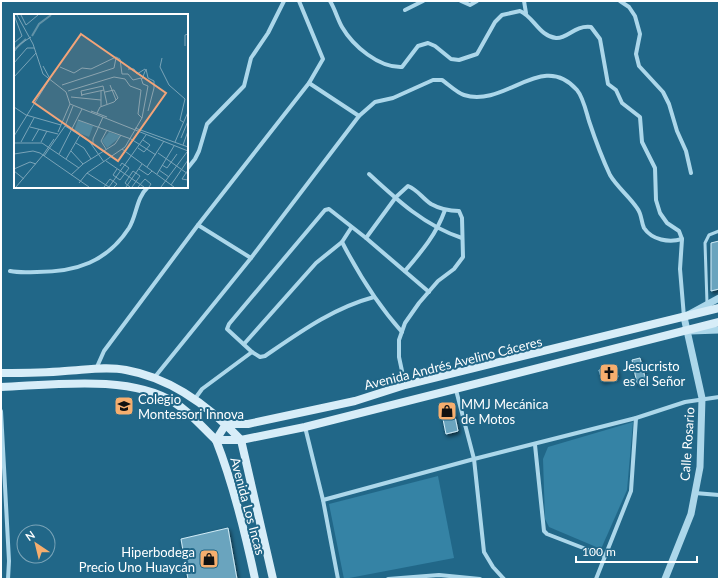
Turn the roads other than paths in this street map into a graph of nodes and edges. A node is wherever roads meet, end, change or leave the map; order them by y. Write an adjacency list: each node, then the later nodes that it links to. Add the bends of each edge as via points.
1 (284, 1): 13 (street, via 268,33 251,58 244,86 207,124 196,159)
2 (299, 1): 11 (street, via 323,59)
3 (330, 1): 10 (street, via 350,38 359,47 392,67 402,67 418,46 428,43 451,59 459,60 477,54 495,22 502,15 520,11)
4 (423, 1): 9 (street)
5 (461, 1): 6 (street, via 470,5)
6 (477, 1)
7 (524, 1): 10 (street)
8 (620, 1): 14 (street, via 630,7 635,16 640,34 636,54 639,66 663,92 669,104)
9 (405, 10)
10 (526, 14): 25 (street, via 535,26 556,38 583,26 596,31 608,84 616,90 622,103 640,117 642,142 655,168 656,200 660,213 667,223 679,231)
11 (309, 82): 12 (street); 19 (street)
12 (359, 116): 25 (street, via 375,102 393,98 433,80 442,80 463,95 485,98 543,75 567,80 578,92 611,176 641,214 644,227 649,234 669,242); 27 (street)
13 (188, 168)
14 (691, 173)
15 (369, 174): 17 (street)
16 (147, 188): 28 (street, via 142,192 130,227 114,247 92,262 75,269 53,272)
17 (396, 197): 18 (street, via 408,186 415,188 431,204); 21 (street, via 421,219); 23 (street)
18 (445, 210): 21 (street); 24 (street, via 459,211 461,214)
19 (198, 225): 27 (street); 44 (street, via 104,351)
20 (351, 228): 23 (street); 26 (street); 40 (street, via 334,211 325,210 229,324 227,329 230,334)
21 (438, 228): 24 (street); 29 (street)
22 (719, 231): 33 (lane, via 709,235 705,243)
23 (366, 238): 29 (street)
24 (462, 238): 30 (street, via 463,257 460,263)
25 (682, 239): 35 (street, via 680,269)
26 (342, 242): 31 (street); 40 (street, via 316,263)
27 (251, 258): 46 (street)
28 (10, 271)
29 (405, 271): 30 (street)
30 (428, 292): 39 (street, via 405,323)
31 (374, 297): 39 (street); 42 (street, via 330,313 265,356 260,357)
32 (719, 298): 33 (street, Avenida Andrés Avelino Cáceres)
33 (707, 305): 35 (street, Avenida Andrés Avelino Cáceres)
34 (719, 308): 35 (main road, Avenida Andrés Avelino Cáceres)
35 (684, 318): 38 (street, Calle Rosario); 41 (main road, Avenida Andrés Avelino Cáceres)
36 (719, 322): 38 (main road, Avenida Andrés Avelino Cáceres)
37 (719, 330): 38 (street, Avenida Andrés Avelino Cáceres)
38 (688, 331): 43 (main road, Avenida Andrés Avelino Cáceres); 51 (street, Calle Rosario)
39 (402, 332): 47 (street, via 399,340 399,357)
40 (244, 344): 42 (street)
41 (554, 350): 43 (main road); 47 (main road, Avenida Andrés Avelino Cáceres)
42 (252, 352): 52 (street, via 202,389)
43 (558, 364): 49 (main road, Avenida Andrés Avelino Cáceres)
44 (96, 369): 45 (main road, via 33,374); 46 (main road, via 126,370)
45 (1, 373)
46 (154, 378): 52 (main road)
47 (405, 385): 53 (main road, Avenida Andrés Avelino Cáceres)
48 (1, 387): 59 (main road, via 90,383 145,390 176,404)
49 (456, 390): 55 (main road, Avenida Andrés Avelino Cáceres); 62 (street)
50 (719, 397): 51 (street)
51 (702, 398): 56 (street); 63 (street, Calle Rosario, via 700,467)
52 (194, 400): 57 (main road)
53 (354, 401): 55 (main road); 57 (main road, Avenida Andrés Avelino Cáceres, via 248,424)
54 (1, 411): 68 (street)
55 (357, 415): 58 (main road, Avenida Andrés Avelino Cáceres)
56 (636, 418): 61 (street); 66 (street, via 631,491)
57 (226, 424): 59 (main road); 60 (main road)
58 (305, 428): 60 (main road, Avenida Andrés Avelino Cáceres); 65 (street)
59 (216, 440): 60 (main road, Avenida Andrés Avelino Cáceres); 69 (main road, Avenida Los Incas, via 230,476)
60 (241, 440): 70 (main road, Avenida Los Incas)
61 (535, 445): 62 (street); 66 (street, via 544,531)
62 (474, 459): 65 (street); 74 (street, via 484,552)
63 (695, 493): 64 (street); 76 (street, Calle Rosario, via 691,514)
64 (719, 495)
65 (323, 500): 71 (street)
66 (604, 556): 75 (street)
67 (398, 578): 72 (street); 73 (street, via 439,575)
68 (8, 579)
69 (255, 579)
70 (273, 579)
71 (338, 579)
72 (388, 579)
73 (480, 579)
74 (504, 579)
75 (596, 579)
76 (665, 579)

